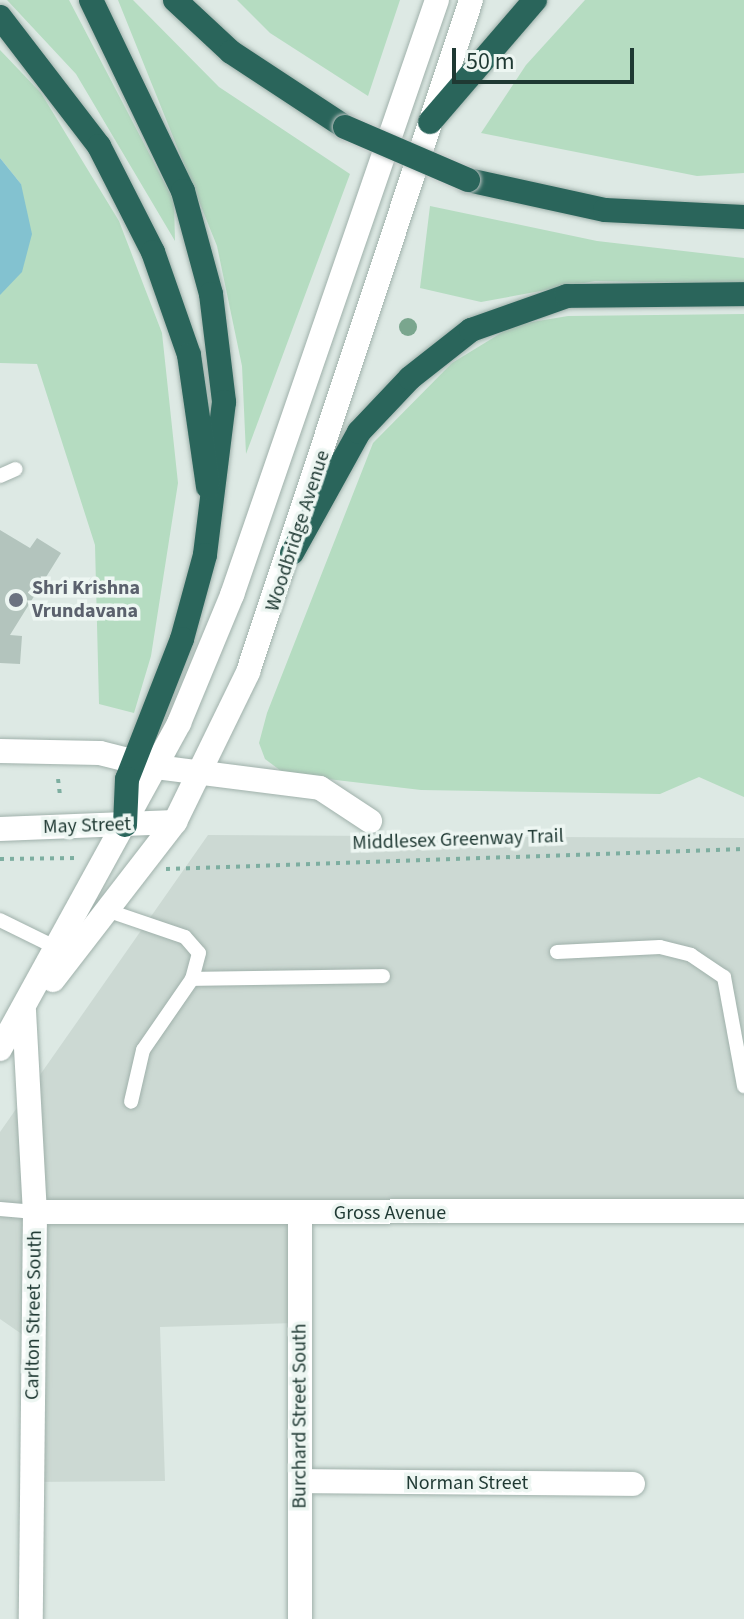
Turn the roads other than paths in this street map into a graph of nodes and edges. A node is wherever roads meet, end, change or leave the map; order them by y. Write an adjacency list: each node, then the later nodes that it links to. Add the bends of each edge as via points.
1 (91, 0): 13 (highway, via 161,139 211,294 224,450)
2 (175, 0): 8 (highway, bridge, via 231,52 345,127 468,180 605,210)
3 (437, 0): 15 (main road, Woodbridge Avenue, via 232,595)
4 (471, 0): 7 (main road, Woodbridge Avenue)
5 (535, 0): 7 (highway)
6 (0, 17): 13 (highway, via 99,146 174,304 206,451)
7 (430, 122): 12 (main road, Woodbridge Avenue)
8 (744, 217)
9 (744, 294): 12 (highway, via 567,296 471,330 410,378 359,432)
10 (16, 469): 11 (lane)
11 (0, 476)
12 (292, 553): 16 (main road, Woodbridge Avenue)
13 (205, 555): 15 (highway)
14 (0, 751): 15 (main road, via 100,753)
15 (144, 764): 16 (main road); 19 (highway)
16 (202, 769): 17 (main road, via 320,788); 18 (main road, Woodbridge Avenue)
17 (370, 821)
18 (175, 822): 19 (main road, May Street); 21 (main road, Woodbridge Avenue)
19 (125, 825): 20 (main road, May Street); 23 (main road, Woodbridge Avenue)
20 (0, 829)
21 (109, 911): 26 (lane, via 194,943); 27 (main road, Woodbridge Avenue)
22 (0, 920): 23 (lane)
23 (60, 949): 27 (main road, Woodbridge Avenue)
24 (557, 952): 29 (lane, via 660,947 691,955 724,977)
25 (383, 976): 26 (lane)
26 (192, 979): 30 (lane, via 143,1050)
27 (24, 1011): 28 (main road, Woodbridge Avenue); 33 (main road, Carlton Street South)
28 (2, 1044)
29 (744, 1086)
30 (131, 1102)
31 (0, 1209): 33 (lane)
32 (744, 1211): 34 (main road, Gross Avenue)
33 (35, 1212): 34 (main road, Gross Avenue); 37 (main road, Carlton Street South)
34 (300, 1214): 35 (main road, Burchard Street South)
35 (301, 1481): 36 (main road, Norman Street); 38 (main road, Burchard Street South)
36 (633, 1484)
37 (31, 1619)
38 (300, 1619)

